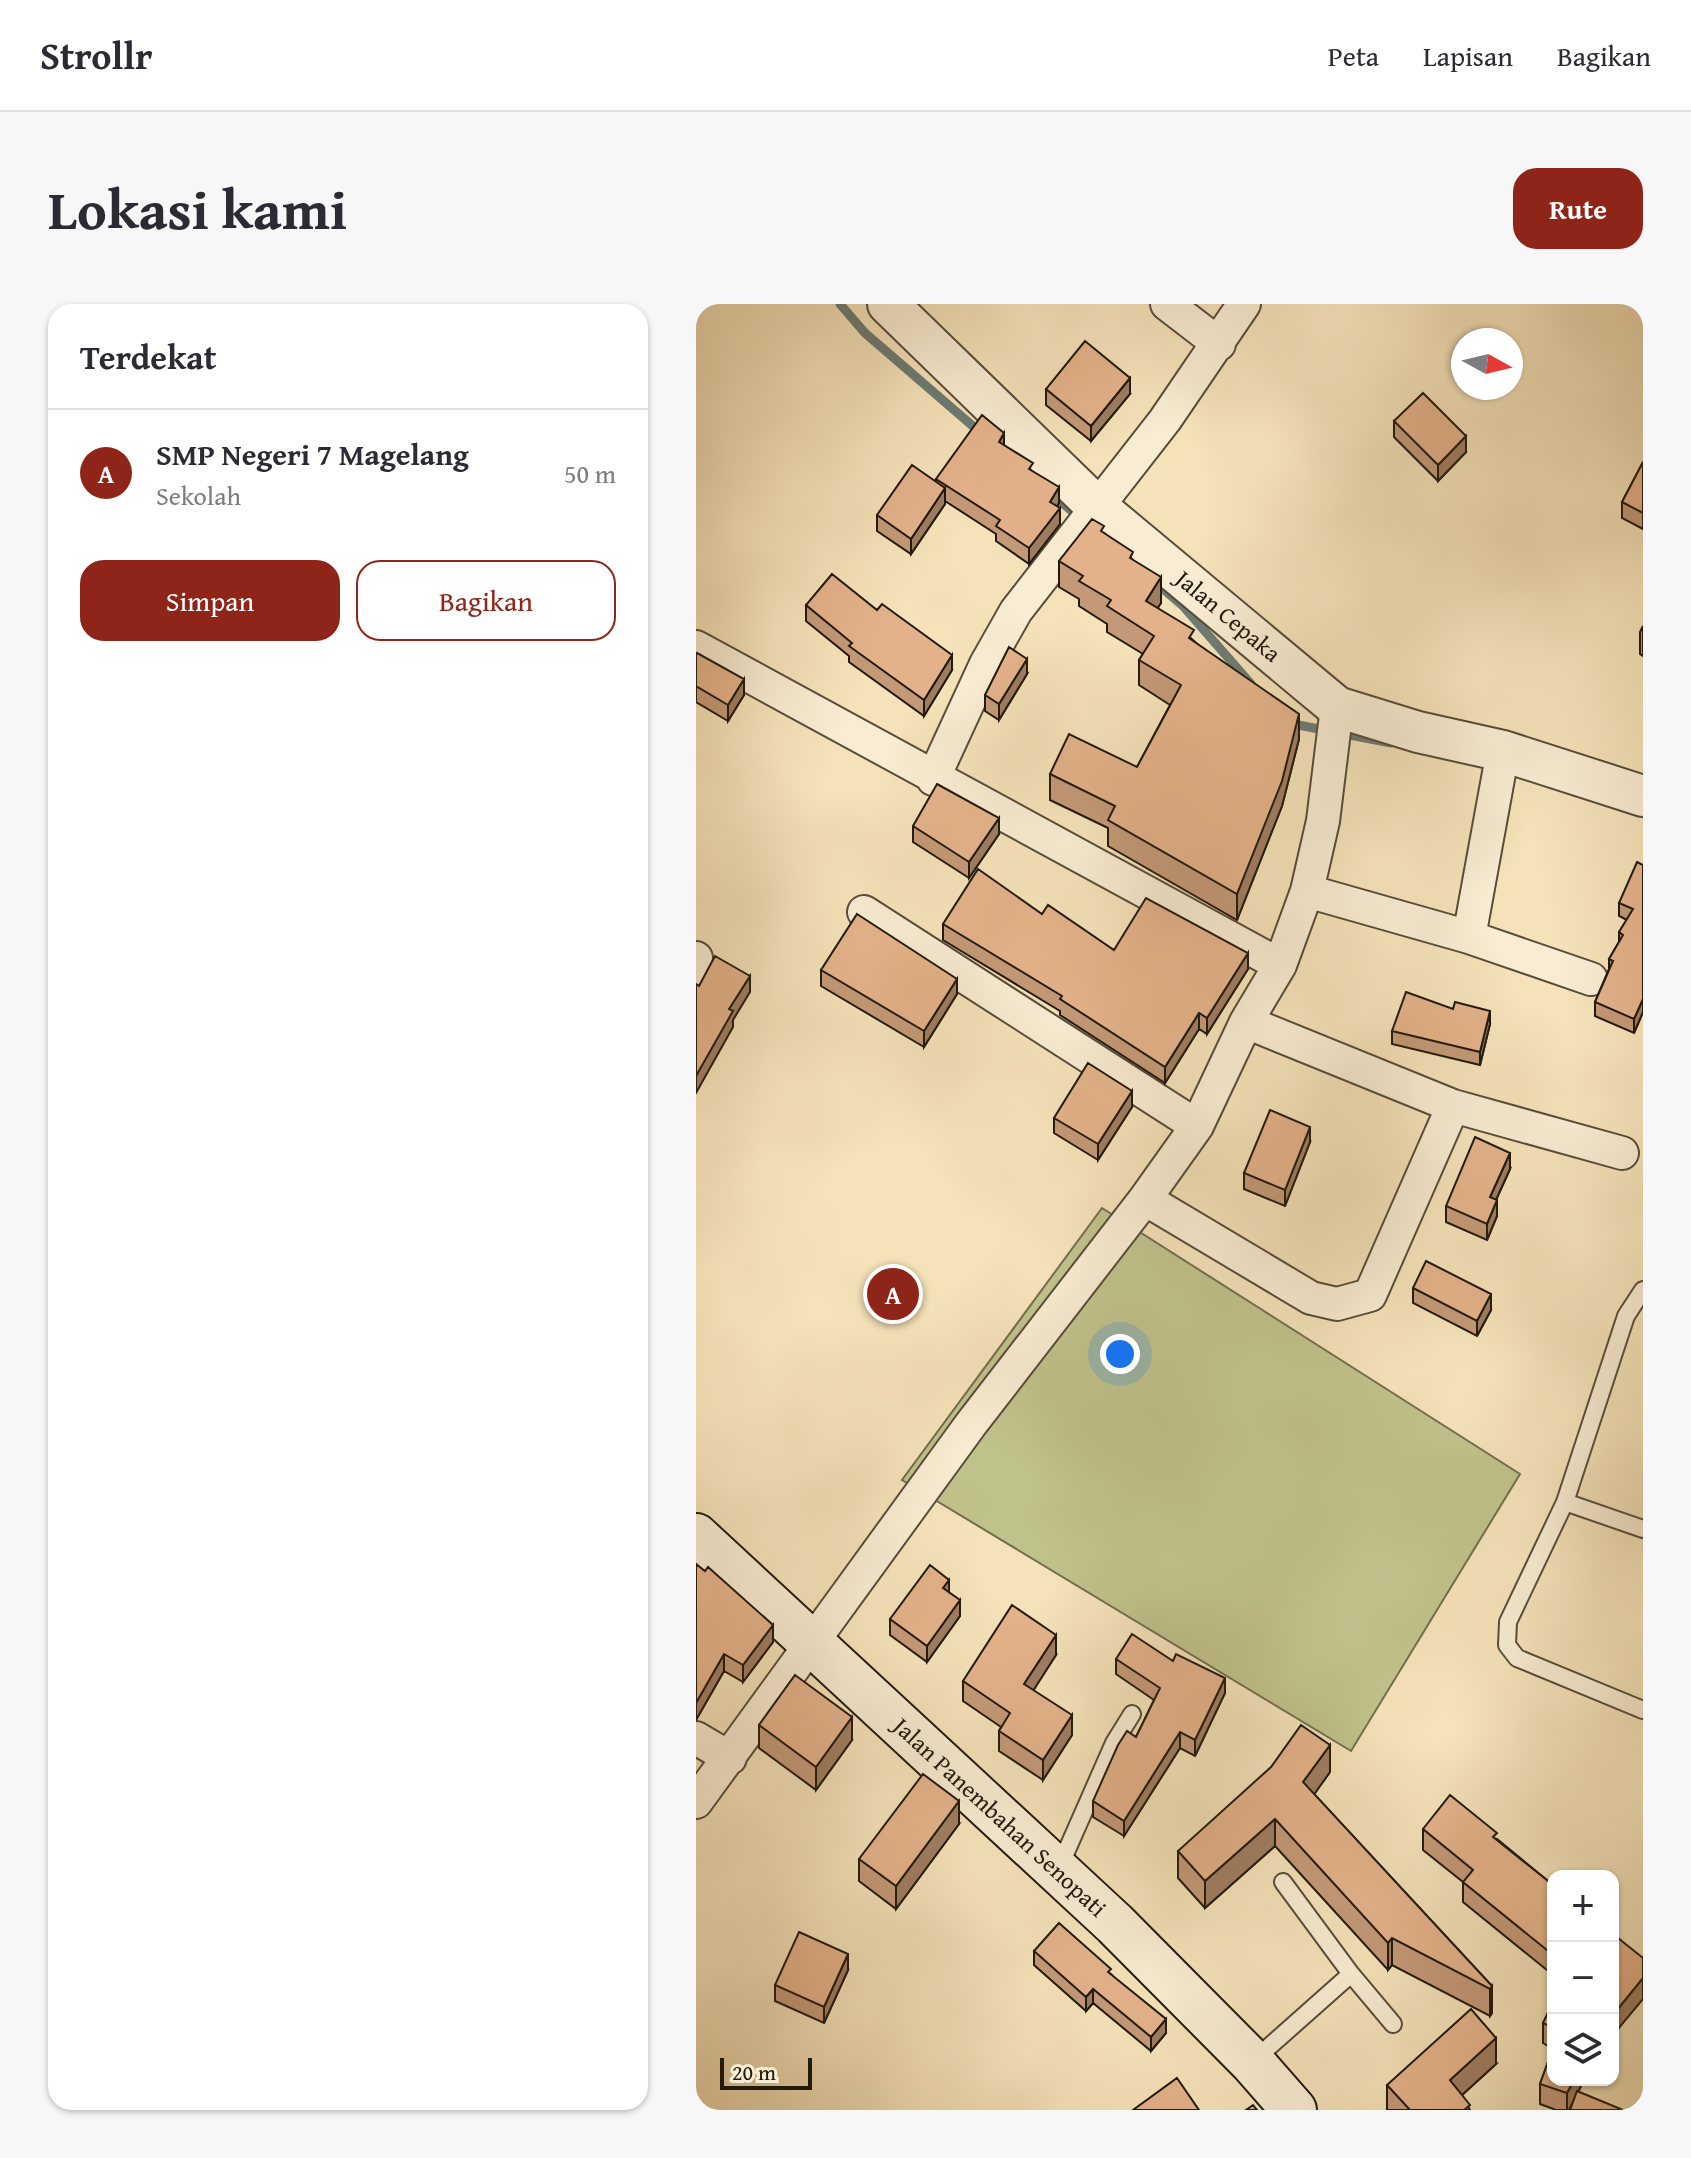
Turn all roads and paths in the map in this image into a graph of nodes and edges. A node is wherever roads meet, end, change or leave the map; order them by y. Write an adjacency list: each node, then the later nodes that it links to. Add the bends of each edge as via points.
1 (888, 304): 5 (street, Jalan Cepaka)
2 (1167, 304): 4 (street)
3 (1244, 304): 4 (street)
4 (1219, 344): 5 (street)
5 (1097, 507): 7 (street, Jalan Cepaka); 9 (street, via 1016,611)
6 (696, 647): 9 (street)
7 (1337, 707): 8 (street, Jalan Cepaka); 11 (street, via 1323,821)
8 (1503, 751): 10 (street, Jalan Cepaka); 13 (street)
9 (933, 779): 15 (street)
10 (1643, 796)
11 (1307, 891): 13 (street); 15 (street)
12 (864, 912): 20 (street)
13 (1469, 937): 17 (street)
14 (696, 958): 16 (street)
15 (1280, 965): 18 (street)
16 (696, 969)
17 (1591, 979)
18 (1246, 1022): 19 (street); 20 (street)
19 (1453, 1106): 21 (street); 22 (street, via 1370,1295 1337,1304 1311,1298)
20 (1197, 1126): 22 (street)
21 (1622, 1153)
22 (1145, 1199): 27 (street)
23 (1643, 1290): 24 (lane, via 1626,1316)
24 (1565, 1502): 25 (lane); 28 (lane, via 1508,1622 1507,1645 1517,1658)
25 (1643, 1529)
26 (696, 1536): 27 (main road, Jalan Panembahan Senopati)
27 (811, 1642): 31 (street); 33 (main road, Jalan Panembahan Senopati)
28 (1643, 1710)
29 (1132, 1714): 33 (lane)
30 (696, 1738): 31 (street)
31 (730, 1758): 32 (street)
32 (696, 1802)
33 (1057, 1871): 37 (main road, Jalan Panembahan Senopati)
34 (1283, 1882): 35 (lane)
35 (1351, 1974): 36 (lane); 37 (lane)
36 (1393, 2024)
37 (1252, 2062): 38 (main road, Jalan Panembahan Senopati)
38 (1294, 2110)

